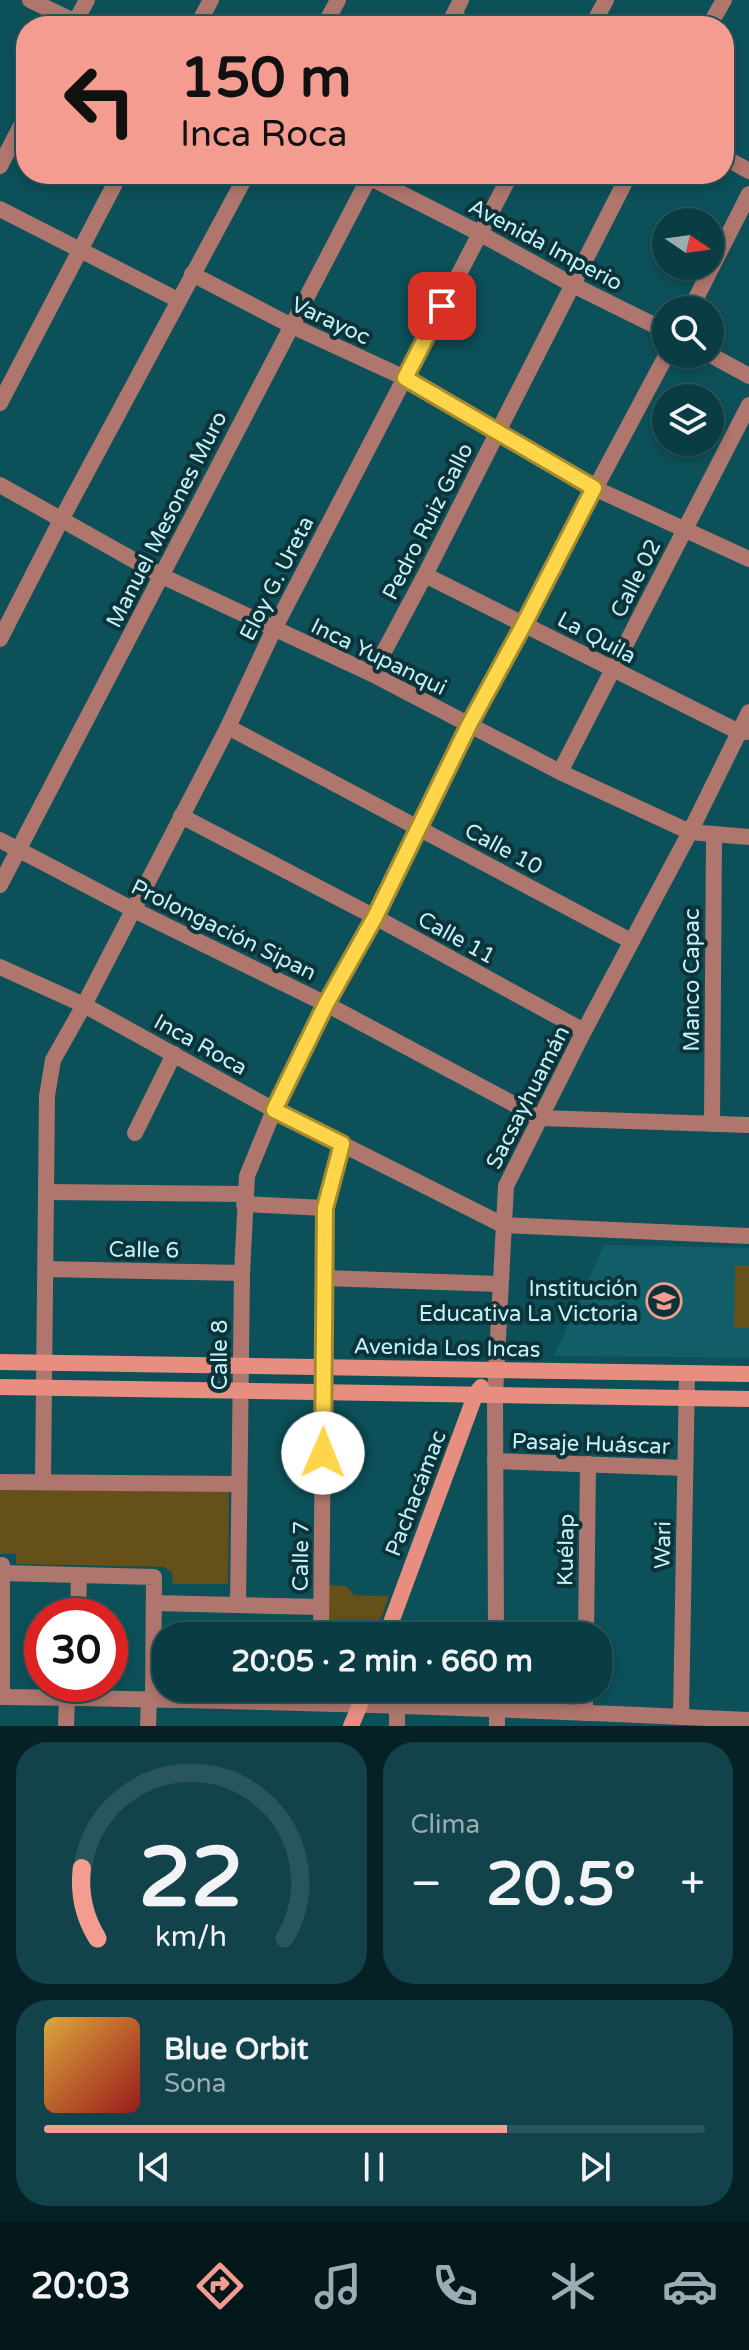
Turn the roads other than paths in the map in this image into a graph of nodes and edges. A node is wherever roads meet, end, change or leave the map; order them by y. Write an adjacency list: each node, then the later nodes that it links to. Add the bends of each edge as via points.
1 (30, 0): 2 (street)
2 (60, 16)
3 (16, 135): 4 (street)
4 (0, 166)
5 (115, 184): 14 (street)
6 (242, 184): 15 (street)
7 (363, 184): 20 (street, Manuel Mesones Muro)
8 (385, 184): 13 (street, Avenida Imperio)
9 (506, 184): 13 (street, Eloy G. Ureta)
10 (624, 184): 16 (street, Pedro Ruiz Gallo)
11 (749, 194): 17 (street)
12 (0, 209): 14 (street)
13 (479, 233): 16 (street, Avenida Imperio); 24 (street, Eloy G. Ureta)
14 (81, 249): 18 (street); 25 (street)
15 (192, 274): 18 (street); 20 (street, Varayoc)
16 (573, 285): 19 (street, Avenida Imperio); 27 (street, Pedro Ruiz Gallo)
17 (697, 296)
18 (178, 300): 30 (street)
19 (652, 324)
20 (290, 325): 24 (street, Varayoc); 34 (street, Manuel Mesones Muro)
21 (724, 362): 23 (street)
22 (659, 368): 29 (street, Calle 8)
23 (749, 376)
24 (405, 378): 27 (street, Varayoc); 36 (street, Eloy G. Ureta)
25 (0, 403)
26 (749, 405): 31 (street, Calle 02)
27 (497, 434): 29 (street, Varayoc); 33 (street, Pedro Ruiz Gallo)
28 (0, 485): 30 (street, Inca Yupanqui)
29 (594, 488): 31 (street, Varayoc); 35 (street, Calle 8)
30 (61, 520): 34 (street, Inca Yupanqui); 37 (street)
31 (684, 529): 32 (street, Varayoc); 38 (street, Calle 02)
32 (749, 559)
33 (425, 575): 35 (street, La Quila); 39 (street, Pedro Ruiz Gallo)
34 (162, 576): 36 (street, Inca Yupanqui); 51 (street, Manuel Mesones Muro)
35 (524, 624): 38 (street, La Quila); 41 (street, Calle 8)
36 (274, 629): 39 (street, Inca Yupanqui); 42 (street, Eloy G. Ureta)
37 (0, 639)
38 (613, 671): 43 (street, La Quila); 44 (street, Calle 02)
39 (372, 674): 41 (street, Inca Yupanqui)
40 (749, 712): 43 (street, Sacsayhuamán)
41 (469, 725): 44 (street, Inca Yupanqui); 46 (street, Calle 8)
42 (228, 727): 45 (street, Eloy G. Ureta); 46 (street, Calle 10)
43 (744, 732): 47 (street, Sacsayhuamán)
44 (560, 772): 47 (street, Inca Yupanqui)
45 (181, 816): 53 (street, Eloy G. Ureta); 54 (street, Calle 11)
46 (418, 826): 54 (street, Calle 8); 55 (street, Calle 10)
47 (690, 832): 48 (street, Inca Yupanqui); 55 (street, Sacsayhuamán)
48 (714, 836): 49 (street, Inca Yupanqui); 63 (street, Manco Capac)
49 (749, 837)
50 (0, 840): 51 (street, Prolongación Sipan)
51 (18, 849): 52 (street, Manuel Mesones Muro); 53 (street, Prolongación Sipan)
52 (0, 885)
53 (132, 909): 57 (street, Prolongación Sipan); 58 (street, Eloy G. Ureta)
54 (375, 917): 57 (street, Calle 8); 59 (street, Calle 11)
55 (631, 941): 59 (street, Sacsayhuamán)
56 (0, 967): 58 (street, Inca Roca)
57 (326, 1004): 61 (street, Calle 8); 62 (street, Prolongación Sipan)
58 (84, 1005): 60 (street, Inca Roca); 67 (street, Eloy G. Ureta, via 53,1060 47,1096)
59 (584, 1031): 62 (street, Sacsayhuamán)
60 (174, 1054): 61 (street, Inca Roca); 65 (street)
61 (274, 1110): 66 (street, Inca Roca); 68 (street, Calle 8, via 247,1176)
62 (540, 1118): 63 (street, Prolongación Sipan); 70 (street, Sacsayhuamán, via 506,1186)
63 (712, 1124): 64 (street, Prolongación Sipan)
64 (749, 1125)
65 (135, 1133)
66 (342, 1144): 69 (street, Calle 7); 70 (street, Inca Roca)
67 (47, 1192): 68 (street); 72 (street, Eloy G. Ureta)
68 (244, 1199): 69 (street); 73 (street, Calle 8)
69 (325, 1208): 74 (street, Calle 7)
70 (503, 1225): 71 (street, Inca Roca); 75 (street, Sacsayhuamán)
71 (749, 1236)
72 (46, 1269): 73 (street, Calle 6); 77 (street, Eloy G. Ureta)
73 (242, 1273): 78 (street, Calle 8)
74 (324, 1278): 75 (street); 79 (street, Calle 7)
75 (499, 1284): 80 (street, Sacsayhuamán)
76 (0, 1362): 77 (street, Avenida Los Incas)
77 (44, 1362): 78 (street, Avenida Los Incas); 84 (street, Eloy G. Ureta)
78 (240, 1364): 79 (street, Avenida Los Incas); 85 (street, Calle 8)
79 (323, 1366): 80 (street, Avenida Los Incas); 86 (street, Calle 7)
80 (495, 1371): 81 (street, Avenida Los Incas); 87 (street, Pachacámac); 88 (street, Sacsayhuamán)
81 (687, 1373): 82 (street, Avenida Los Incas); 89 (street, Wari)
82 (749, 1374)
83 (0, 1387): 84 (street, Avenida Los Incas)
84 (44, 1387): 85 (street, Avenida Los Incas); 94 (street, Eloy G. Ureta)
85 (241, 1390): 86 (street, Avenida Los Incas); 96 (street, Calle 8)
86 (324, 1391): 87 (street, Avenida Los Incas); 102 (street, Calle 7)
87 (476, 1393): 88 (street, Avenida Los Incas); 104 (street, Pachacámac)
88 (495, 1394): 89 (street, Avenida Los Incas); 91 (street, Sacsayhuamán)
89 (686, 1398): 90 (street, Avenida Los Incas); 93 (street, Wari)
90 (749, 1399)
91 (495, 1461): 92 (street, Pasaje Huáscar); 105 (street, Sacsayhuamán)
92 (588, 1464): 93 (street, Pasaje Huáscar); 106 (street, Kuélap)
93 (685, 1468): 119 (street, Wari)
94 (43, 1481): 95 (street); 96 (street)
95 (0, 1482)
96 (238, 1484): 101 (street, Calle 8)
97 (1, 1569): 98 (street); 108 (street)
98 (79, 1575): 99 (street); 100 (street, via 154,1577)
99 (78, 1598)
100 (154, 1603): 101 (street); 110 (street)
101 (238, 1605): 102 (street)
102 (321, 1607): 103 (street, Calle 7)
103 (321, 1622)
104 (391, 1622)
105 (496, 1622)
106 (586, 1622)
107 (24, 1696): 108 (street)
108 (1, 1697)
109 (128, 1697): 110 (street)
110 (151, 1698): 123 (street)
111 (72, 1702): 122 (street)
112 (344, 1702): 115 (street)
113 (362, 1702): 115 (street)
114 (497, 1702): 117 (street)
115 (360, 1706): 116 (street); 124 (street)
116 (397, 1707): 117 (street); 125 (street)
117 (497, 1709): 118 (street); 126 (street)
118 (594, 1717): 119 (street)
119 (681, 1717): 121 (street)
120 (749, 1720): 121 (street)
121 (700, 1722)
122 (66, 1726)
123 (148, 1726)
124 (351, 1726)
125 (397, 1726)
126 (497, 1726)

